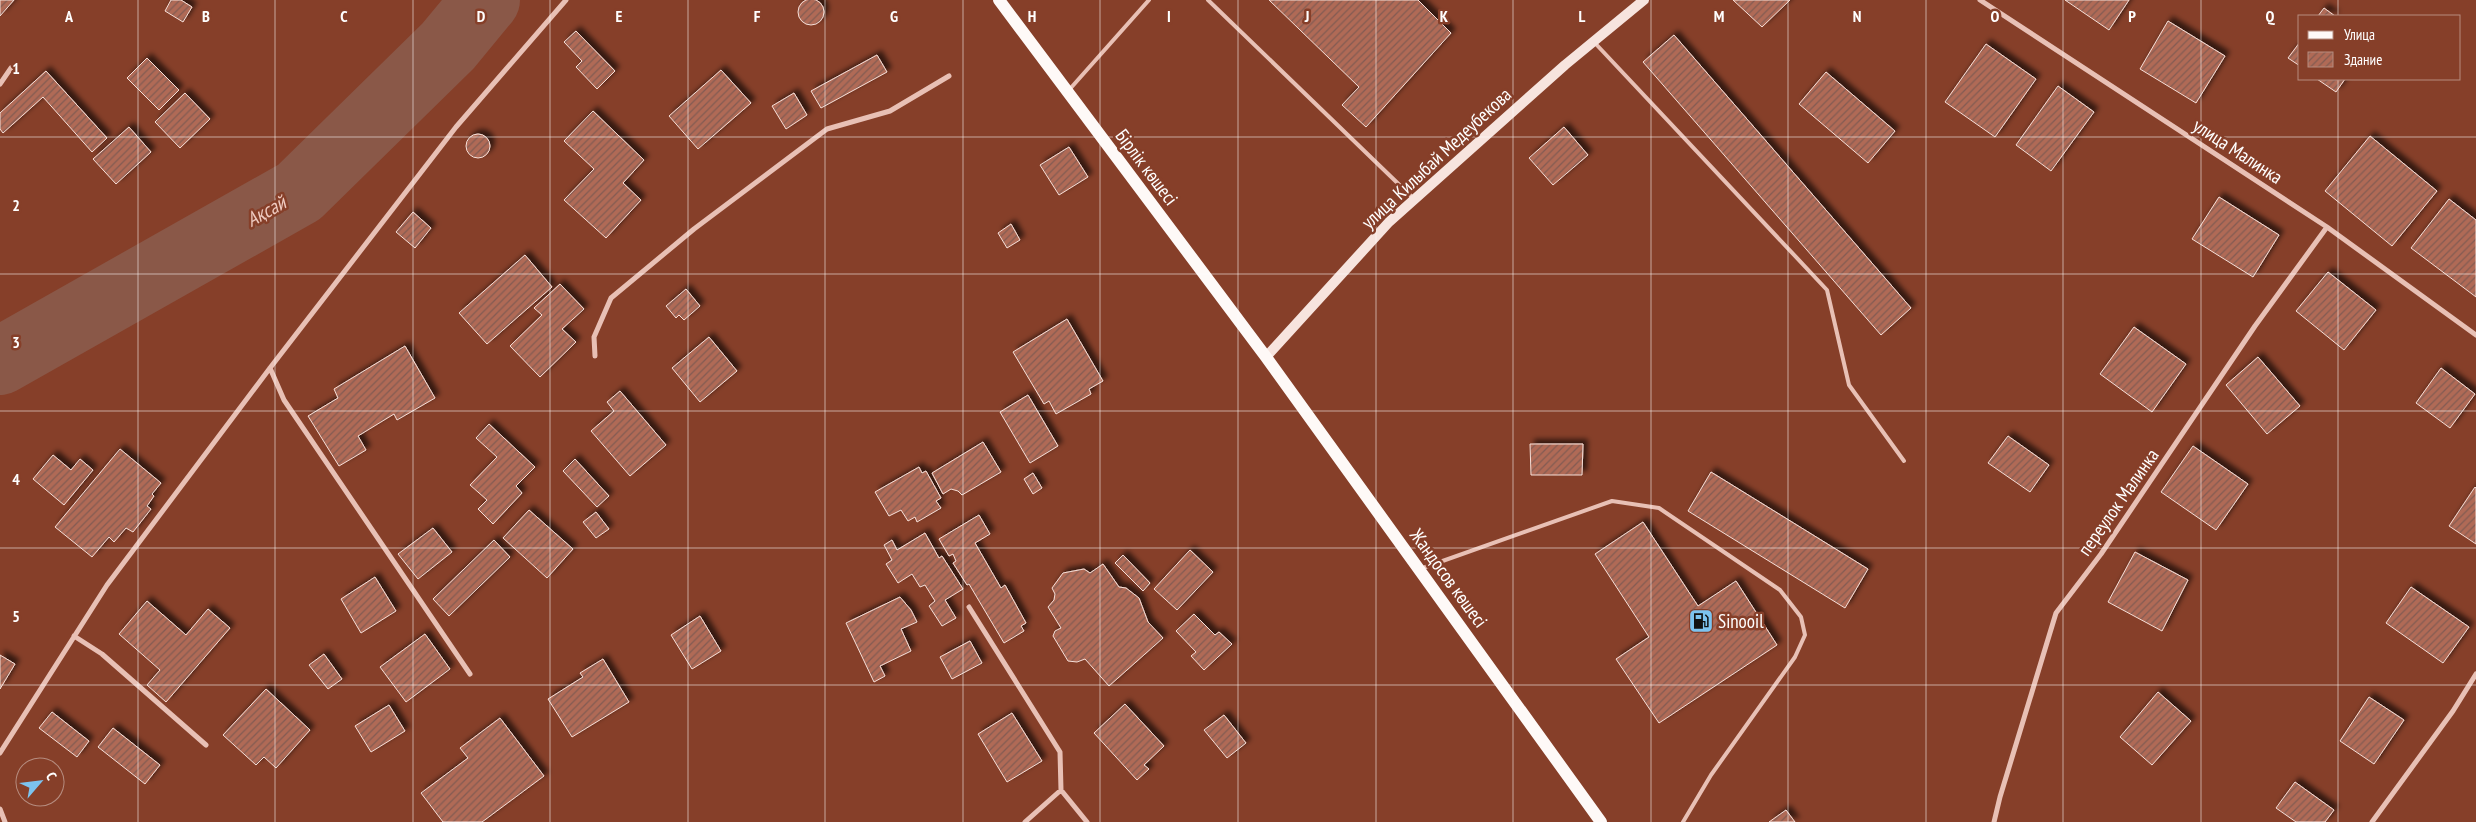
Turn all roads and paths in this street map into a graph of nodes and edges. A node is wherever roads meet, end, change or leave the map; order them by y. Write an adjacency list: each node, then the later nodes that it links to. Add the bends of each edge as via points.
1 (566, 0): 17 (street, via 456,127)
2 (999, 0): 11 (main road, Бірлік көшесі)
3 (1149, 0): 11 (lane)
4 (1208, 0): 12 (lane)
5 (1644, 0): 7 (main road, улица Килыбай Медеубекова)
6 (1980, 0): 13 (street, улица Малинка)
7 (1594, 42): 12 (main road, улица Килыбай Медеубекова); 18 (lane, via 1827,290 1849,385)
8 (11, 68): 10 (street)
9 (949, 76): 15 (street, via 890,111 827,129 694,229 611,298 594,337)
10 (0, 84)
11 (1067, 92): 16 (main road, Бірлік көшесі)
12 (1414, 199): 16 (main road, улица Килыбай Медеубекова, via 1389,222)
13 (2328, 228): 14 (street, улица Малинка); 33 (street, переулок Малинка, via 2255,326 2101,554 2056,613)
14 (2476, 334)
15 (595, 356)
16 (1266, 357): 19 (main road, Жандосов көшесі)
17 (270, 368): 21 (street, via 107,585); 22 (street, via 284,400)
18 (1904, 461)
19 (1419, 569): 31 (main road, Жандосов көшесі); 32 (lane, via 1612,501 1659,508 1780,590 1800,616 1804,635 1795,658 1711,774)
20 (969, 607): 26 (street, via 1060,752)
21 (74, 636): 24 (street, via 102,654); 25 (street)
22 (470, 674)
23 (2476, 674): 34 (street)
24 (206, 745)
25 (0, 753)
26 (1061, 790): 29 (street); 30 (street)
27 (0, 810): 28 (street)
28 (5, 822)
29 (1025, 822)
30 (1087, 822)
31 (1601, 822)
32 (1683, 822)
33 (1994, 822)
34 (2372, 822)

